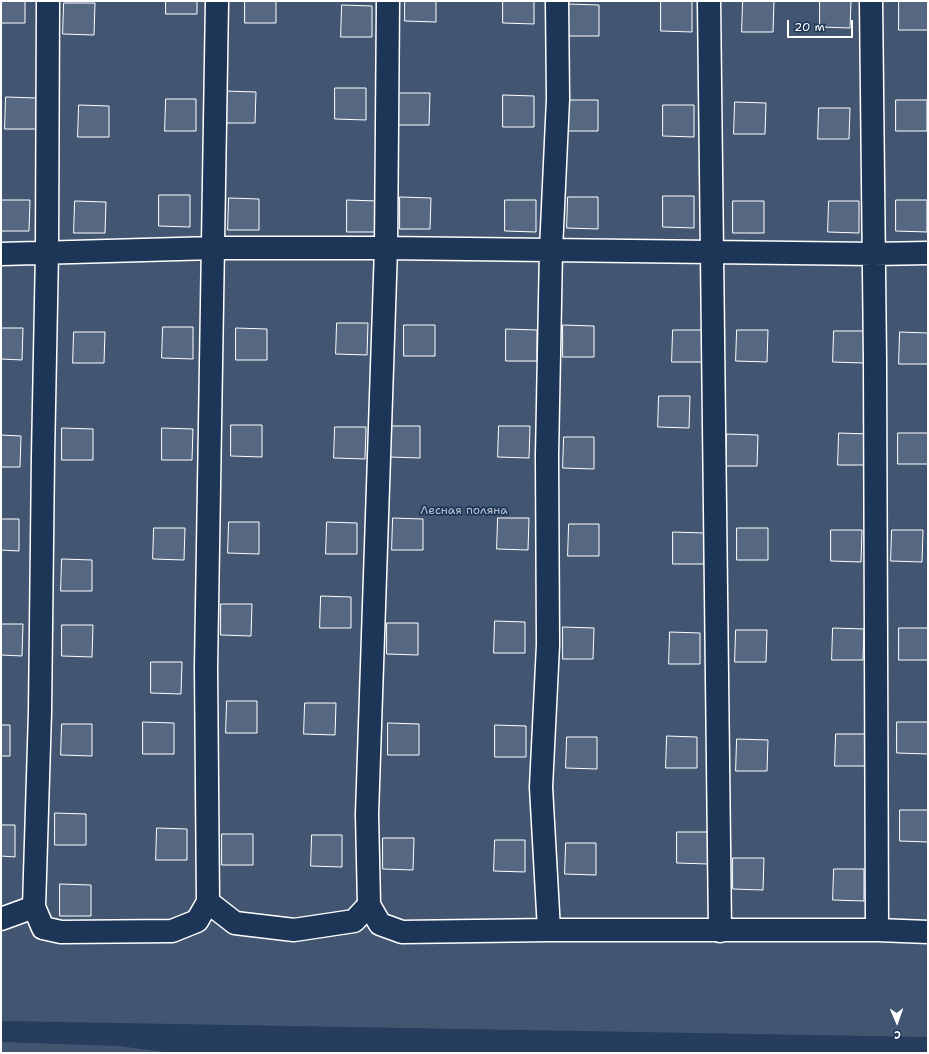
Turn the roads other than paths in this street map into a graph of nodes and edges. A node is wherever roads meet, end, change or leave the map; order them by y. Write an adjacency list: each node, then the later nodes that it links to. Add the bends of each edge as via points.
1 (48, 1): 10 (street)
2 (217, 1): 7 (street)
3 (388, 1): 8 (street)
4 (557, 1): 9 (street, via 558,99)
5 (709, 1): 11 (street)
6 (871, 1): 14 (street)
7 (214, 248): 8 (street); 10 (street); 15 (street, via 206,667)
8 (386, 248): 9 (street); 16 (street, via 368,806)
9 (551, 250): 11 (street); 19 (street, via 547,455 548,645 541,787)
10 (47, 252): 13 (street); 17 (street, via 40,712)
11 (714, 252): 14 (street); 21 (street)
12 (928, 253): 14 (street)
13 (1, 254)
14 (874, 254): 20 (street)
15 (208, 902): 16 (street, via 235,923 294,930 354,921); 17 (street, via 197,921 172,931 61,932 43,928)
16 (369, 905): 19 (street, via 380,924 402,932)
17 (34, 907): 18 (street)
18 (1, 919)
19 (549, 930): 21 (street)
20 (877, 930): 21 (street); 22 (street)
21 (720, 931)
22 (928, 932)

